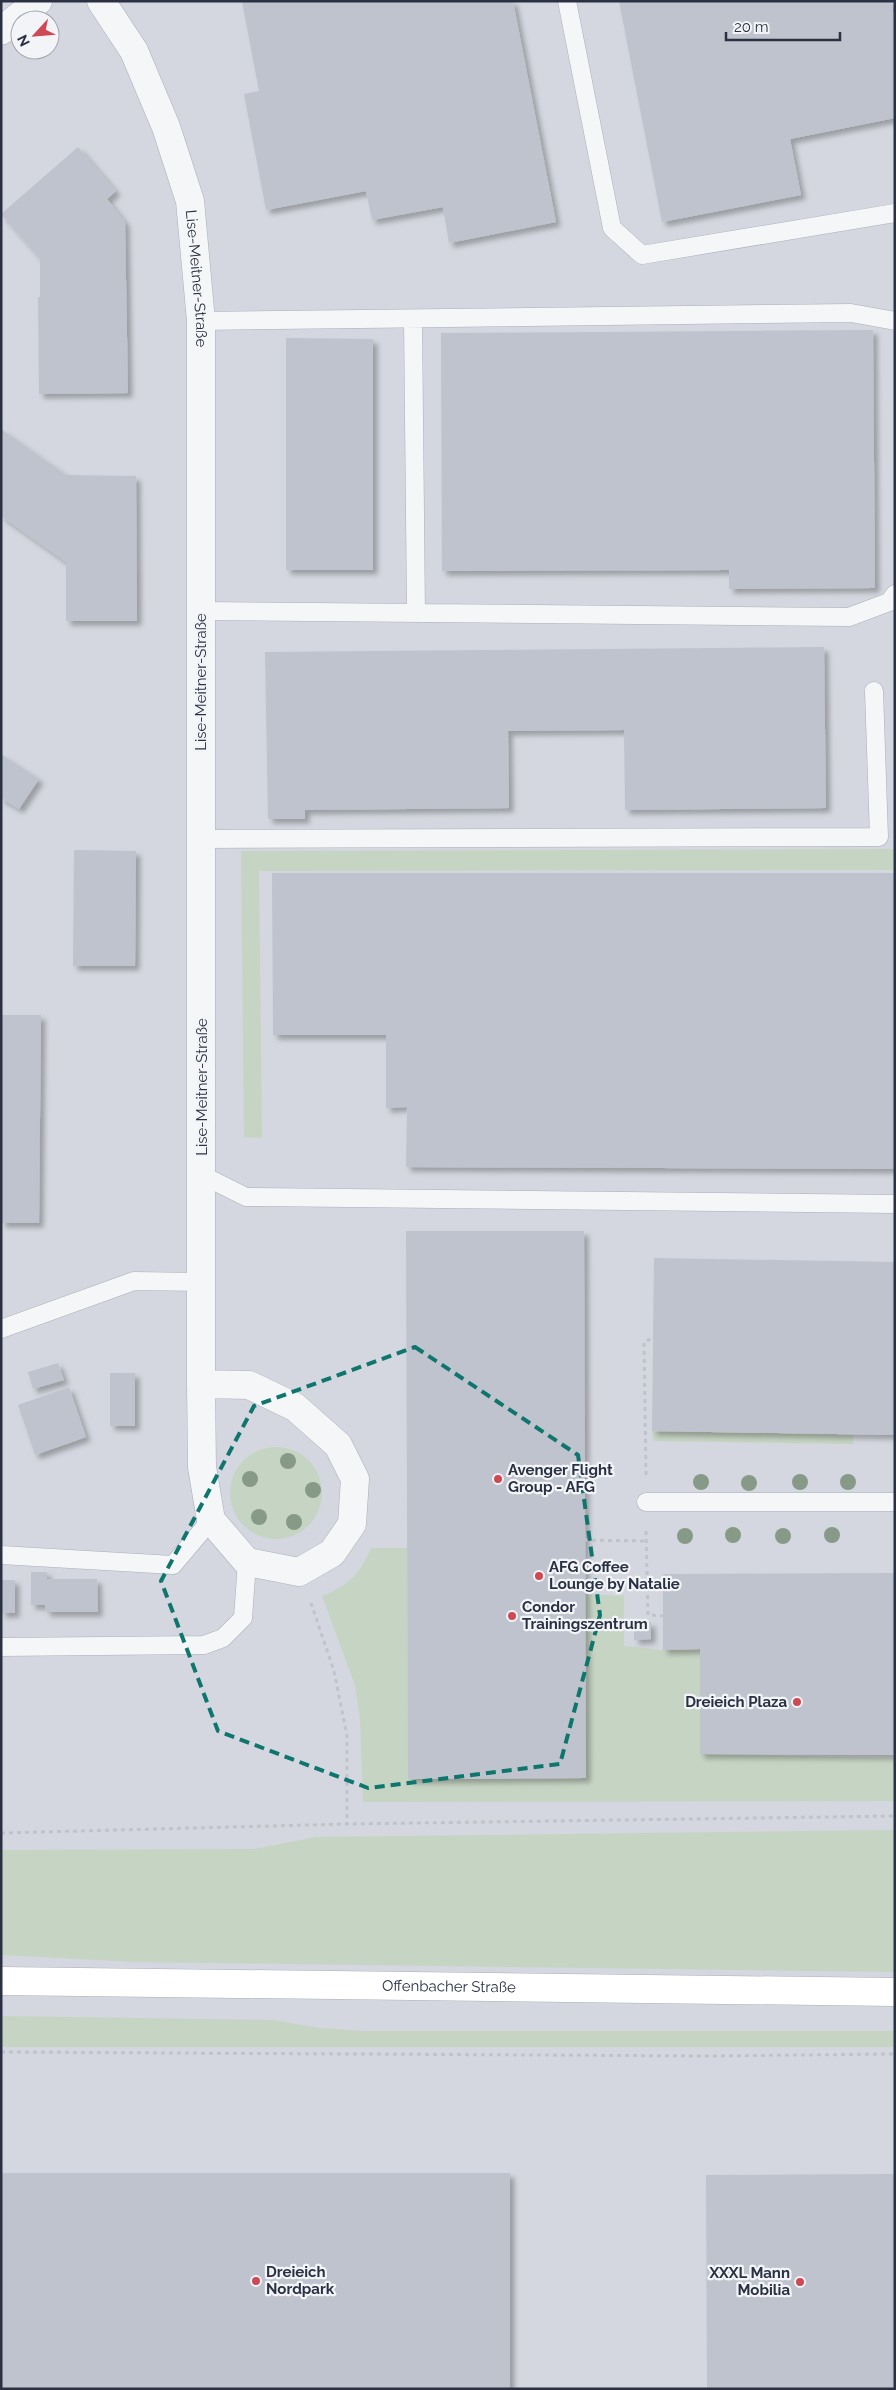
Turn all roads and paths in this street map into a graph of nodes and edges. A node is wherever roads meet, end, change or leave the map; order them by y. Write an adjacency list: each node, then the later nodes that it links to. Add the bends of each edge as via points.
1 (38, 1): 4 (street)
2 (101, 1): 8 (street, Lise-Meitner-Straße, via 134,51 166,127 190,201)
3 (567, 1): 5 (lane, via 612,228 642,255)
4 (1, 31)
5 (895, 213)
6 (413, 319): 7 (lane, via 851,314); 8 (lane); 11 (lane)
7 (895, 320)
8 (201, 321): 10 (street, Lise-Meitner-Straße)
9 (895, 594): 11 (lane, via 890,602 849,618)
10 (201, 611): 11 (lane); 13 (street, Lise-Meitner-Straße)
11 (416, 614)
12 (874, 690): 13 (lane, via 879,837)
13 (201, 839): 14 (street, Lise-Meitner-Straße)
14 (202, 1175): 15 (lane, via 246,1197); 16 (street, Lise-Meitner-Straße)
15 (895, 1204)
16 (202, 1282): 17 (lane, via 134,1281); 18 (street, Lise-Meitner-Straße)
17 (1, 1329)
18 (201, 1384): 21 (street, Lise-Meitner-Straße, via 202,1467); 26 (street, via 248,1385 296,1407 338,1445 355,1479 352,1524 332,1553)
19 (646, 1502): 20 (lane)
20 (895, 1502)
21 (211, 1520): 24 (lane, via 173,1565); 25 (street)
22 (584, 1540): 23 (path)
23 (646, 1540)
24 (1, 1555)
25 (247, 1562): 26 (street); 27 (lane, via 243,1618 223,1638 204,1645)
26 (299, 1572): 29 (path, via 334,1671 347,1736)
27 (1, 1647)
28 (895, 1816): 29 (path)
29 (347, 1824): 30 (path)
30 (1, 1833)
31 (1, 1981): 32 (street, Offenbacher Straße)
32 (895, 1992)
33 (1, 2052): 34 (path)
34 (895, 2054)

